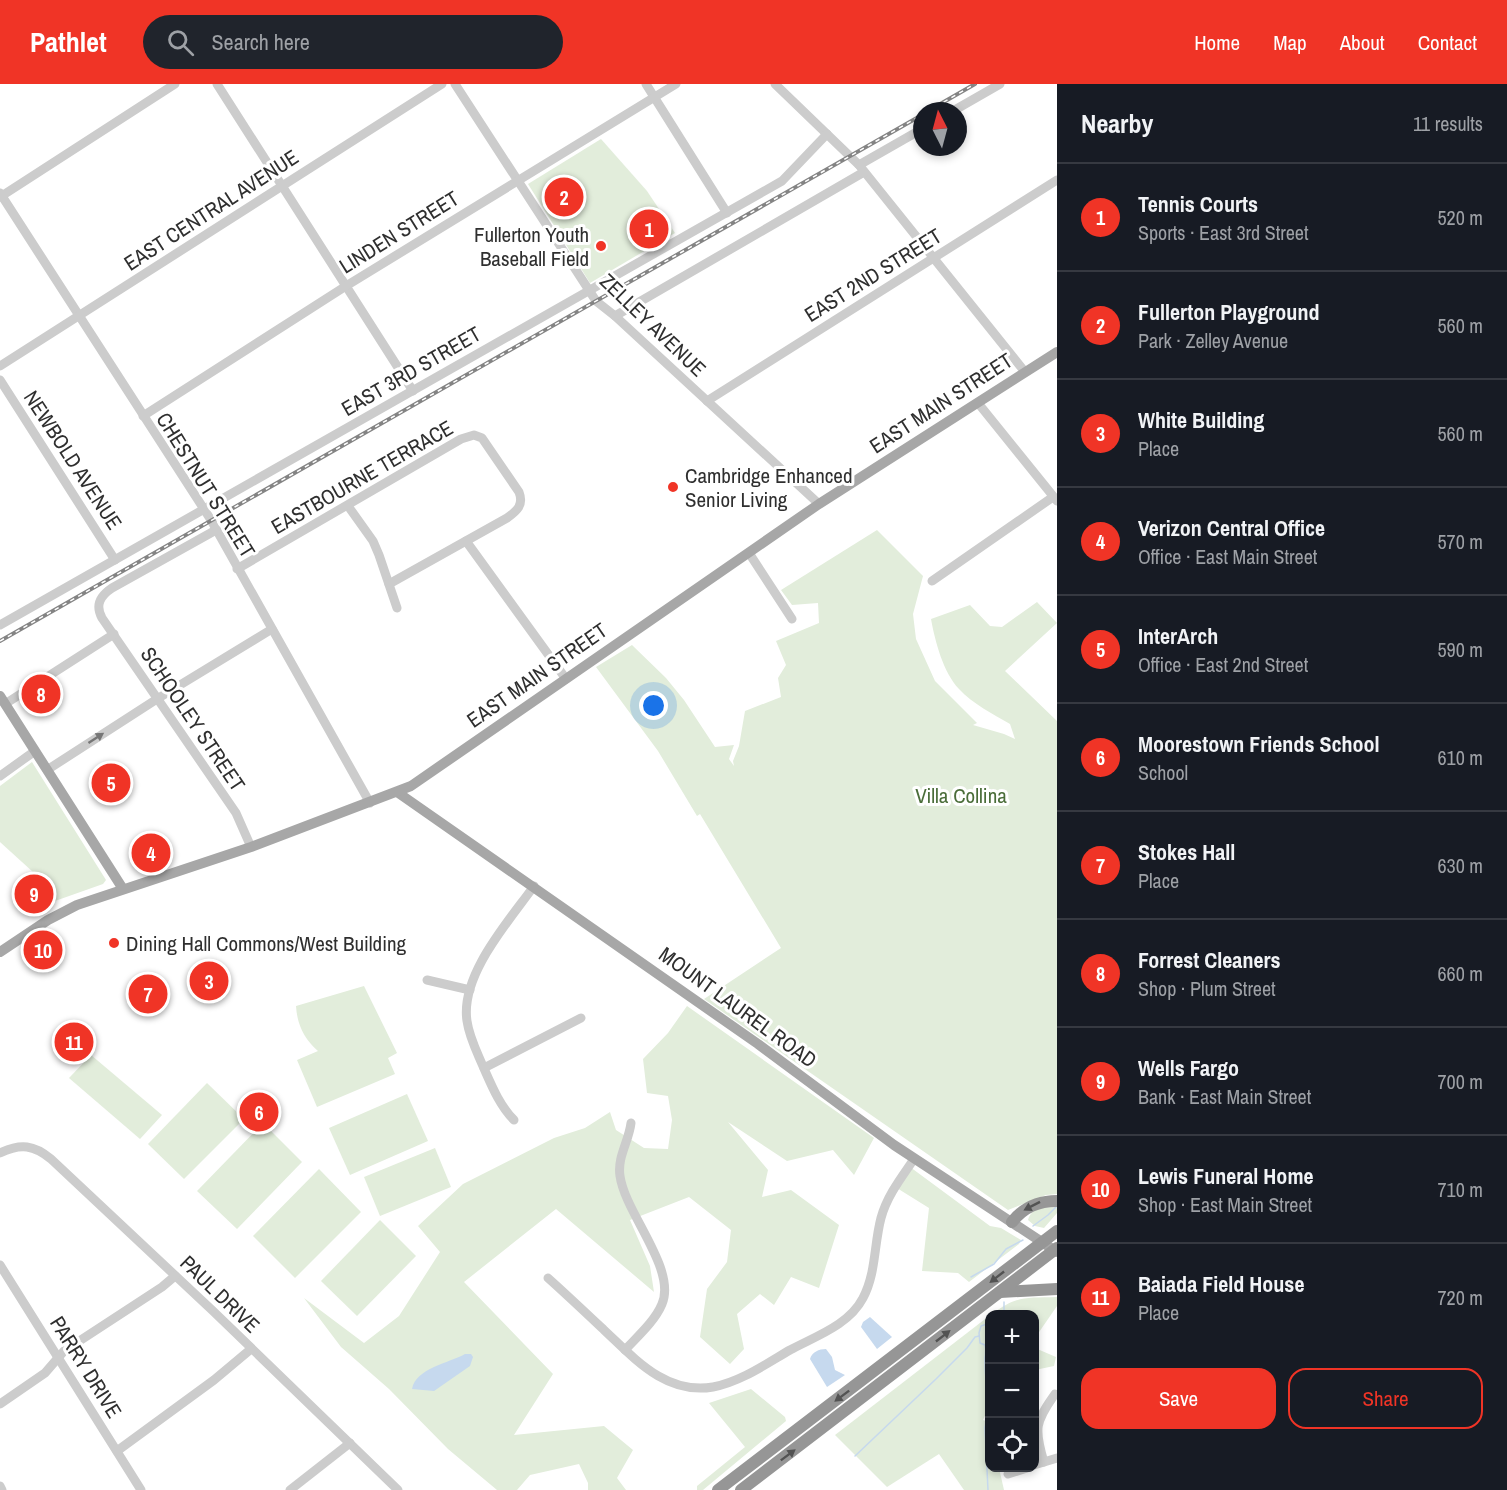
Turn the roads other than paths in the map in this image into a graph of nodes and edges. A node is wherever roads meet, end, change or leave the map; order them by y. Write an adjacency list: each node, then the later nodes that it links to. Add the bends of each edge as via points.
1 (175, 84): 17 (street)
2 (217, 84): 16 (street)
3 (442, 84): 16 (street, EAST CENTRAL AVENUE)
4 (455, 84): 14 (street, ZELLEY AVENUE)
5 (646, 84): 9 (street)
6 (676, 84): 9 (street, LINDEN STREET)
7 (775, 84): 11 (street)
8 (1000, 84): 10 (street)
9 (655, 97): 14 (street, LINDEN STREET); 18 (street)
10 (967, 103)
11 (827, 134): 13 (street); 18 (street, EAST 3RD STREET, via 790,175)
12 (913, 135): 13 (street)
13 (862, 168): 19 (street); 23 (street)
14 (517, 180): 20 (street, LINDEN STREET); 21 (street, ZELLEY AVENUE)
15 (1057, 180): 19 (street, EAST 2ND STREET)
16 (282, 186): 20 (street); 22 (street, EAST CENTRAL AVENUE)
17 (0, 195): 22 (street, CHESTNUT STREET)
18 (727, 213): 21 (street, EAST 3RD STREET)
19 (934, 258): 26 (street); 29 (street, EAST 2ND STREET)
20 (346, 286): 28 (street); 31 (street, LINDEN STREET)
21 (588, 291): 23 (street, ZELLEY AVENUE); 28 (street, EAST 3RD STREET)
22 (79, 316): 25 (street, EAST CENTRAL AVENUE); 31 (street, CHESTNUT STREET)
23 (615, 316): 29 (street, ZELLEY AVENUE)
24 (1057, 352): 26 (main road, EAST MAIN STREET)
25 (0, 366)
26 (1025, 372): 30 (main road, EAST MAIN STREET)
27 (0, 380): 39 (street, NEWBOLD AVENUE)
28 (412, 391): 35 (street, EAST 3RD STREET)
29 (707, 400): 33 (street, ZELLEY AVENUE)
30 (978, 403): 32 (street); 33 (main road, EAST MAIN STREET)
31 (143, 416): 35 (street, CHESTNUT STREET)
32 (1055, 499): 41 (street)
33 (819, 504): 38 (main road, EAST MAIN STREET)
34 (348, 506): 37 (street, EASTBOURNE TERRACE, via 474,435 489,446 521,500 512,514); 40 (street, EASTBOURNE TERRACE); 42 (street, via 373,542)
35 (203, 509): 36 (street, CHESTNUT STREET); 39 (street, EAST 3RD STREET)
36 (216, 530): 40 (street, CHESTNUT STREET); 47 (street, SCHOOLEY STREET, via 105,593 99,603 100,614)
37 (466, 541): 42 (street); 48 (street)
38 (748, 553): 44 (street); 48 (main road, EAST MAIN STREET)
39 (115, 560): 45 (street, EAST 3RD STREET)
40 (237, 569): 46 (street, CHESTNUT STREET)
41 (932, 581)
42 (389, 584): 43 (street)
43 (397, 608)
44 (792, 620)
45 (0, 625)
46 (272, 629): 49 (street); 55 (street, CHESTNUT STREET)
47 (114, 634): 49 (street, SCHOOLEY STREET); 50 (street)
48 (566, 679): 54 (main road, EAST MAIN STREET)
49 (157, 699): 52 (street, one-way to 49); 56 (street, SCHOOLEY STREET, via 236,813)
50 (2, 700): 51 (main road)
51 (35, 751): 52 (main road); 53 (street)
52 (47, 770): 58 (main road)
53 (0, 776)
54 (397, 792): 55 (main road, EAST MAIN STREET); 57 (main road, MOUNT LAUREL ROAD)
55 (370, 803): 56 (main road, EAST MAIN STREET)
56 (251, 847): 58 (main road, EAST MAIN STREET)
57 (534, 886): 61 (street, via 482,961); 67 (main road, MOUNT LAUREL ROAD)
58 (123, 889): 59 (main road, EAST MAIN STREET, via 64,911)
59 (0, 952)
60 (427, 980): 61 (street)
61 (470, 990): 63 (street, via 467,1020)
62 (581, 1018): 63 (street)
63 (484, 1068): 64 (street, via 503,1107)
64 (514, 1120)
65 (631, 1123): 79 (street, via 620,1159 620,1176 666,1289 660,1308)
66 (3, 1151): 74 (street, PAUL DRIVE, via 26,1146 42,1151)
67 (914, 1159): 69 (main road, MOUNT LAUREL ROAD); 79 (street, via 885,1206 865,1295 845,1319 764,1365 713,1387 673,1383 645,1368)
68 (1057, 1201): 69 (highway, one-way to 69, via 1037,1202)
69 (1012, 1222): 71 (main road, MOUNT LAUREL ROAD)
70 (1057, 1231): 71 (highway)
71 (1043, 1242): 72 (main road, MOUNT LAUREL ROAD); 93 (highway, one-way to 93)
72 (1056, 1250): 77 (highway)
73 (0, 1265): 80 (street, PARRY DRIVE)
74 (175, 1276): 78 (street, PAUL DRIVE); 80 (street)
75 (548, 1278): 79 (street)
76 (1057, 1289): 77 (highway)
77 (999, 1292): 94 (highway, one-way to 77)
78 (251, 1348): 84 (street, PAUL DRIVE); 85 (street)
79 (626, 1350)
80 (58, 1357): 82 (street, via 39,1378); 85 (street, PARRY DRIVE)
81 (1055, 1394): 83 (street)
82 (0, 1404)
83 (1039, 1419)
84 (350, 1443): 91 (street); 92 (street, PAUL DRIVE)
85 (117, 1451): 90 (street, PARRY DRIVE)
86 (1057, 1458): 87 (street)
87 (1039, 1463)
88 (1013, 1472): 89 (street)
89 (1008, 1474)
90 (141, 1490)
91 (290, 1490)
92 (398, 1490)
93 (718, 1490)
94 (741, 1490)

